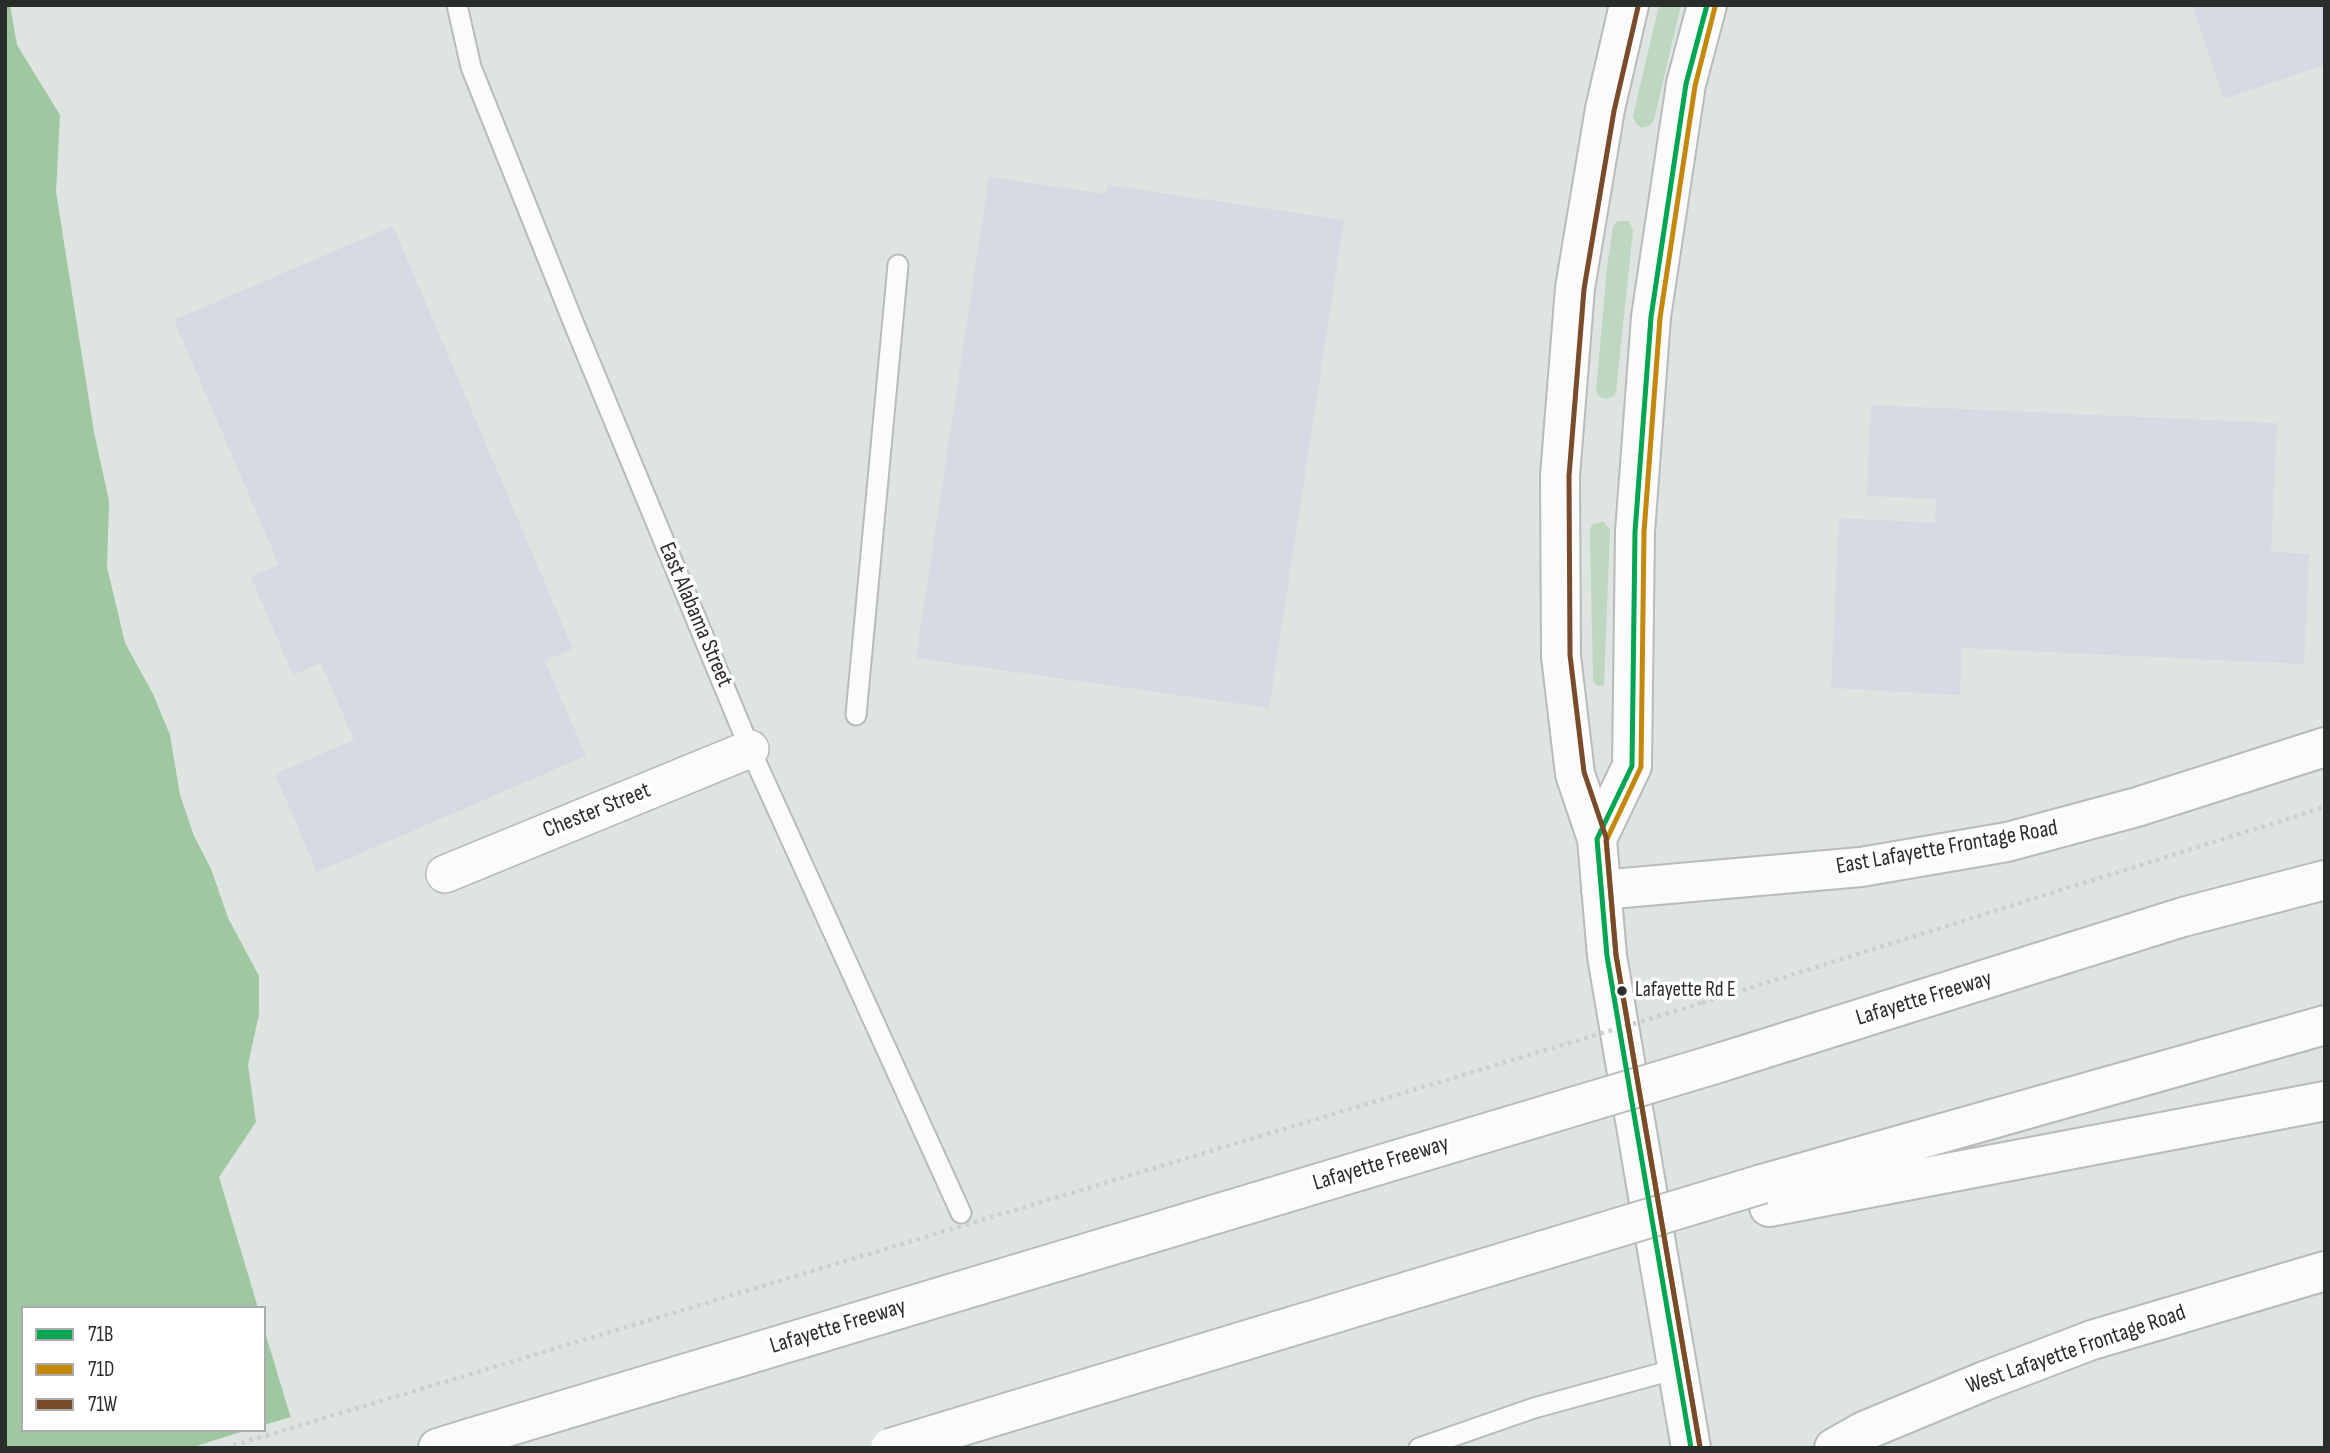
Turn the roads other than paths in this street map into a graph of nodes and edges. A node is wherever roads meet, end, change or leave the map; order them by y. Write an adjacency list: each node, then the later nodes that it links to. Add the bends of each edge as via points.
1 (457, 5): 7 (lane, East Alabama Street, via 471,66)
2 (1629, 5): 8 (main road, via 1605,109 1575,288 1560,476 1561,656 1575,774)
3 (1707, 5): 8 (main road, via 1686,84 1651,317 1635,532 1632,766)
4 (898, 265): 5 (lane)
5 (856, 715)
6 (2325, 747): 12 (main road, East Lafayette Frontage Road, via 2137,807 2007,842 1861,867)
7 (750, 749): 10 (street, Chester Street); 17 (lane, East Alabama Street)
8 (1597, 839): 12 (main road)
9 (2325, 854): 13 (main road)
10 (445, 874)
11 (2325, 880): 13 (main road, Lafayette Freeway)
12 (1601, 890): 19 (main road, via 1607,956)
13 (2183, 917): 20 (main road, Lafayette Freeway, bridge, via 1722,1062)
14 (2325, 1025): 16 (main road)
15 (2325, 1101): 16 (main road)
16 (1765, 1196): 21 (main road, bridge, via 1550,1249)
17 (961, 1213)
18 (2325, 1271): 24 (main road, West Lafayette Frontage Road, via 2092,1340 1889,1420)
19 (1676, 1369): 22 (lane, via 1534,1408); 23 (main road)
20 (438, 1448)
21 (890, 1448)
22 (1419, 1448)
23 (1691, 1448)
24 (1834, 1448)

